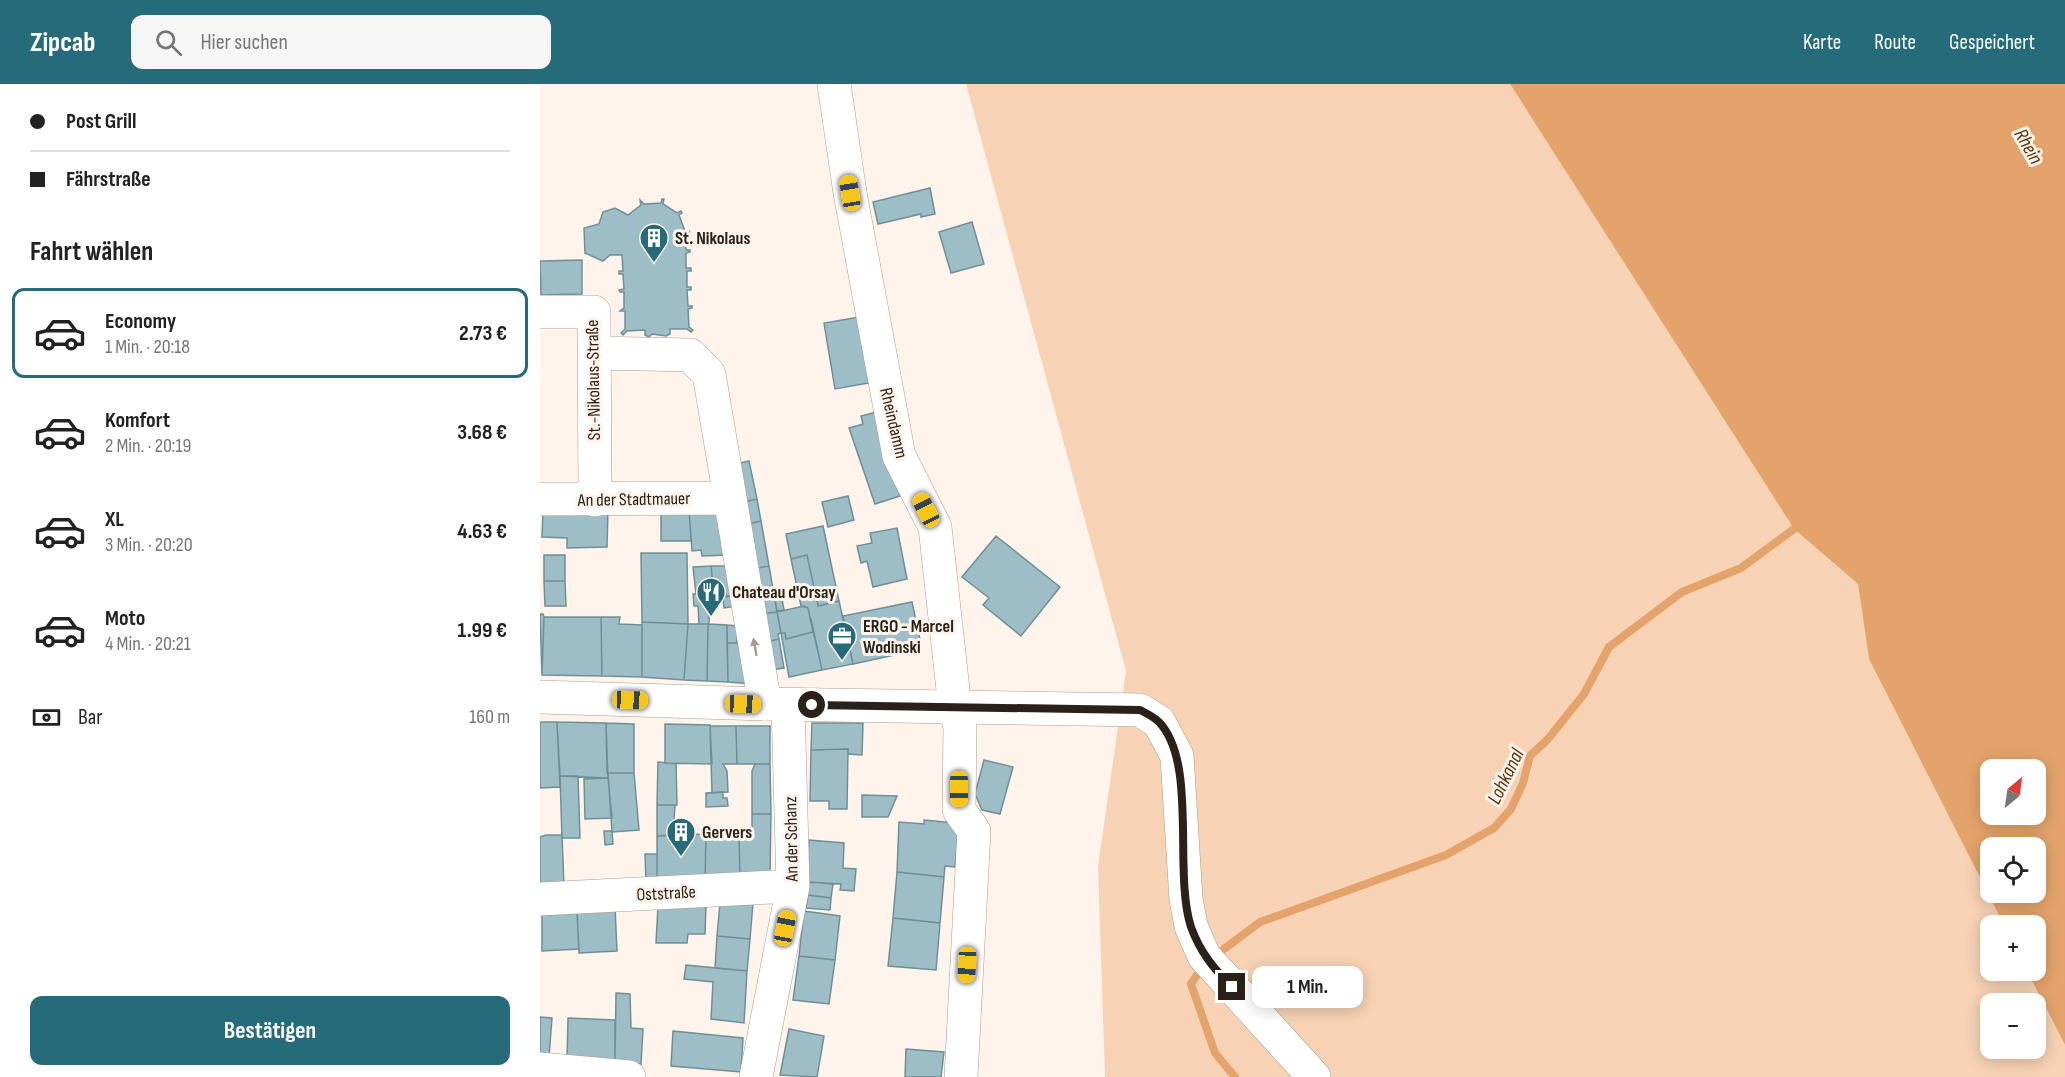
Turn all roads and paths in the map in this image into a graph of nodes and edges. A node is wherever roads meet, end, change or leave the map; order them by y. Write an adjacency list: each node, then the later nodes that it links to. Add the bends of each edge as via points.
1 (834, 84): 9 (street, Rheindamm, via 850,193 899,456 935,527)
2 (540, 312): 3 (street, St.-Nikolaus-Straße, via 594,312)
3 (594, 353): 4 (street, via 690,355 709,374); 6 (street, St.-Nikolaus-Straße)
4 (728, 498): 6 (street, An der Stadtmauer); 8 (street, one-way to 4)
5 (540, 499): 6 (street, An der Stadtmauer)
6 (595, 500)
7 (540, 697): 8 (street)
8 (777, 705): 9 (street); 10 (street, An der Schanz)
9 (955, 708): 15 (street, Rheindamm, via 960,727 959,810 974,831); 16 (street, via 1140,710 1159,722 1177,756 1186,899 1191,926 1204,956)
10 (793, 886): 11 (street, Oststraße); 14 (street, An der Schanz)
11 (540, 899)
12 (540, 1069): 13 (street)
13 (630, 1077)
14 (756, 1077)
15 (961, 1077)
16 (1314, 1077)

